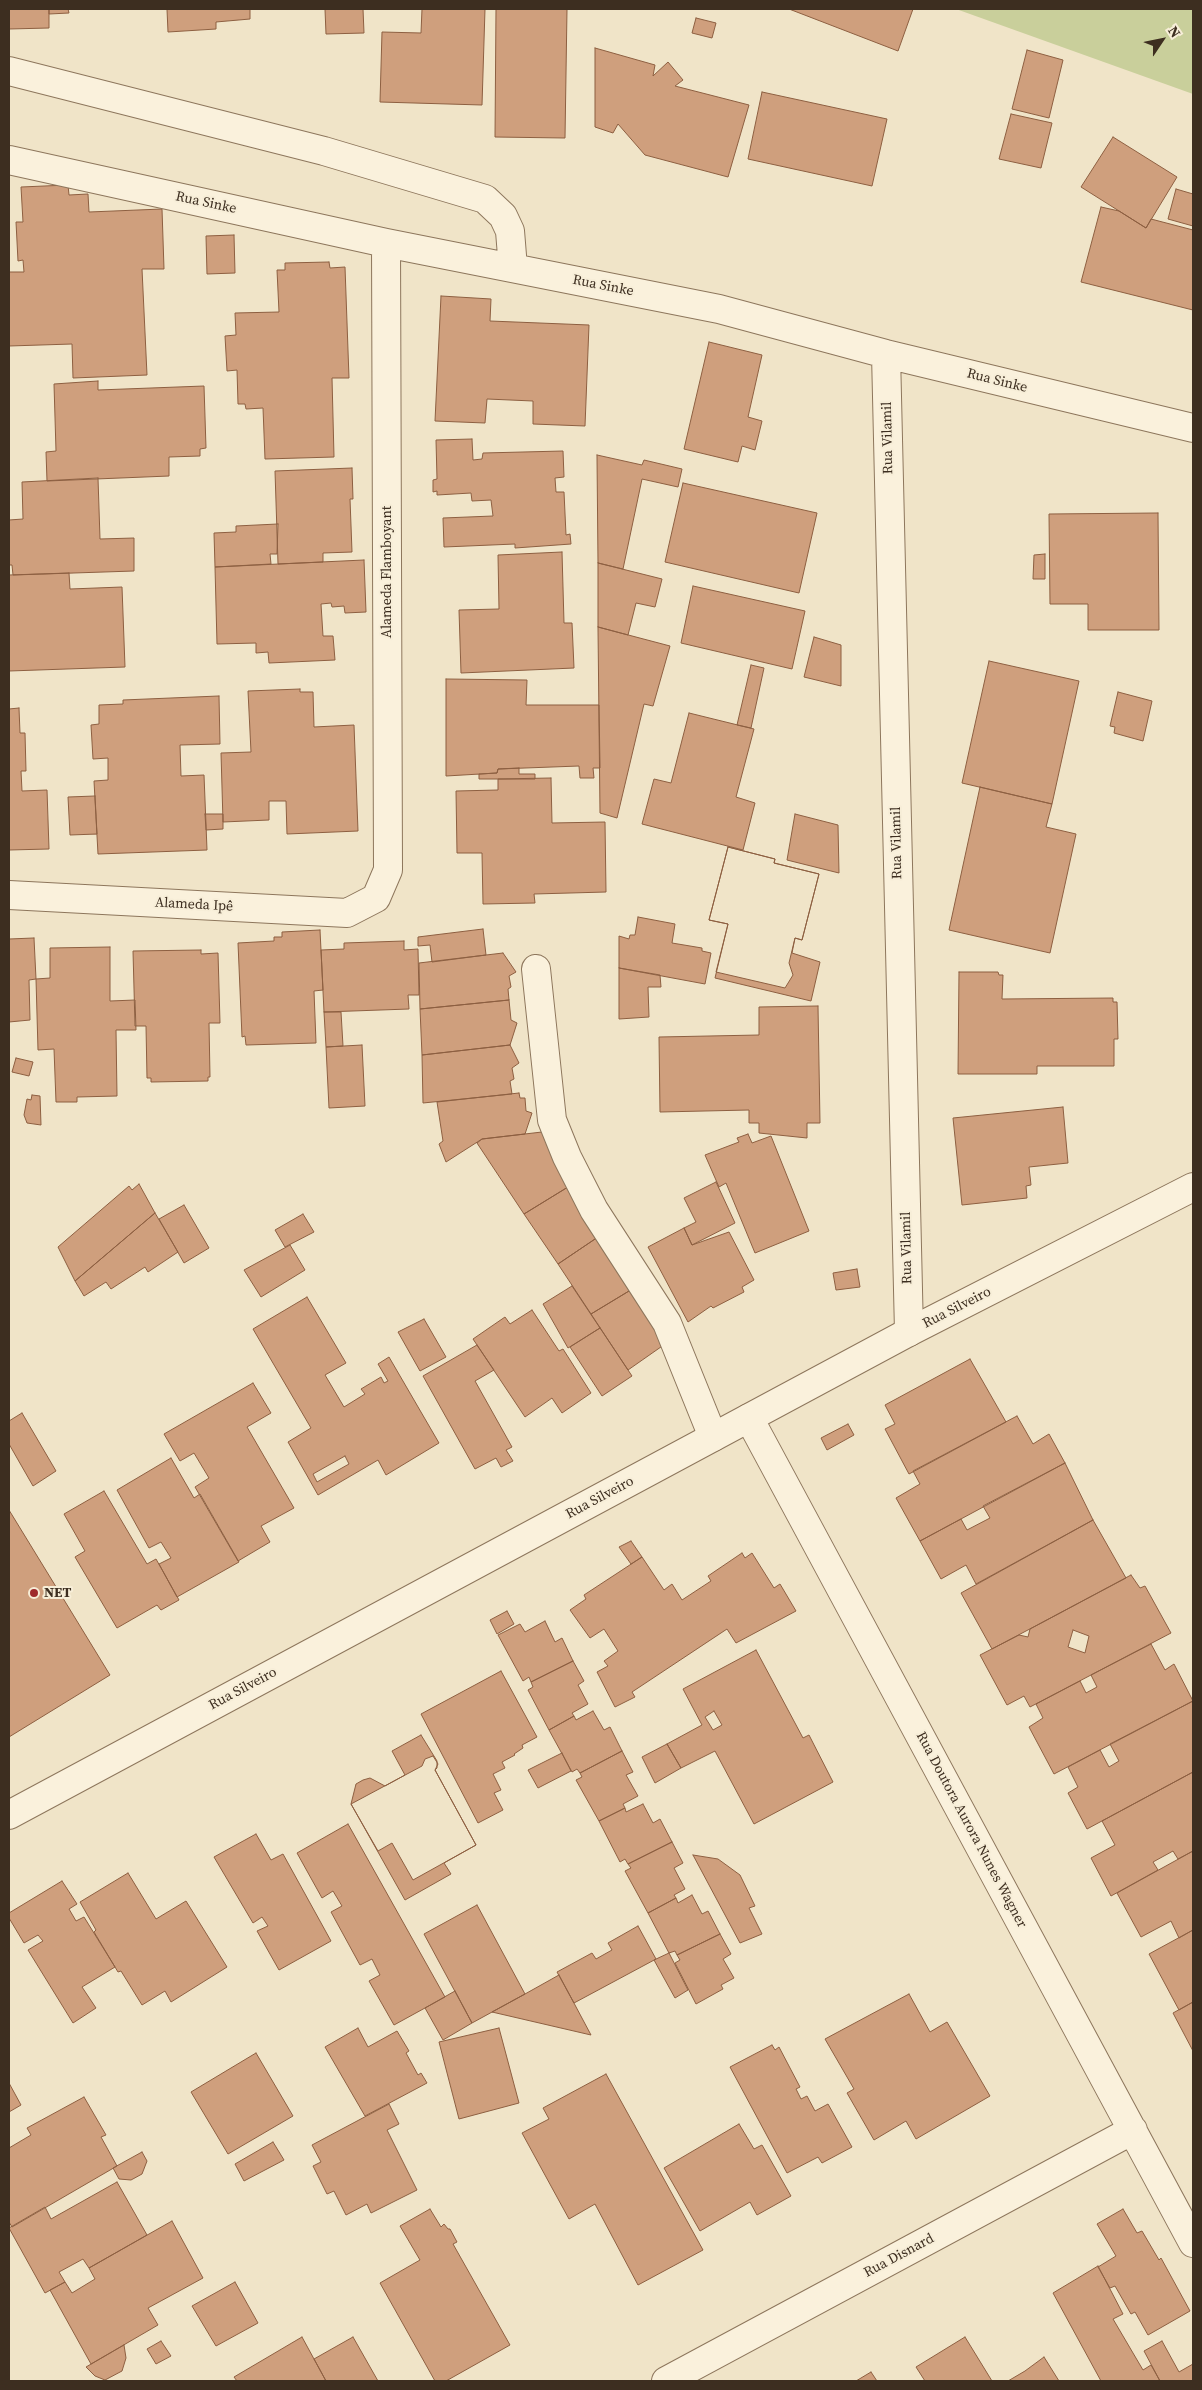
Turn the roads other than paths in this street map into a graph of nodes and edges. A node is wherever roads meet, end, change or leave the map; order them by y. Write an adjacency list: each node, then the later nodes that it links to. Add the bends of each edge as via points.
1 (9, 71): 4 (street, via 324,151 485,199 503,216 510,231)
2 (9, 160): 3 (street, Rua Sinke)
3 (386, 243): 4 (street, Rua Sinke); 8 (street, Alameda Flamboyant, via 388,870)
4 (513, 268): 5 (street, Rua Sinke, via 719,309)
5 (886, 354): 6 (street, Rua Sinke); 11 (street, Rua Vilamil)
6 (1193, 428)
7 (9, 895): 8 (street, Alameda Ipê, via 347,913)
8 (376, 898)
9 (536, 969): 13 (street, via 552,1120 594,1210 667,1323)
10 (1193, 1187): 11 (street, Rua Silveiro)
11 (909, 1332): 12 (street, Rua Silveiro)
12 (749, 1418): 13 (street, Rua Silveiro); 15 (street, Rua Doutora Aurora Nunes Wagner)
13 (713, 1437): 14 (street, Rua Silveiro)
14 (9, 1815)
15 (1132, 2130): 16 (street, Rua Doutora Aurora Nunes Wagner); 17 (street, Rua Disnard)
16 (1193, 2243)
17 (666, 2381)

